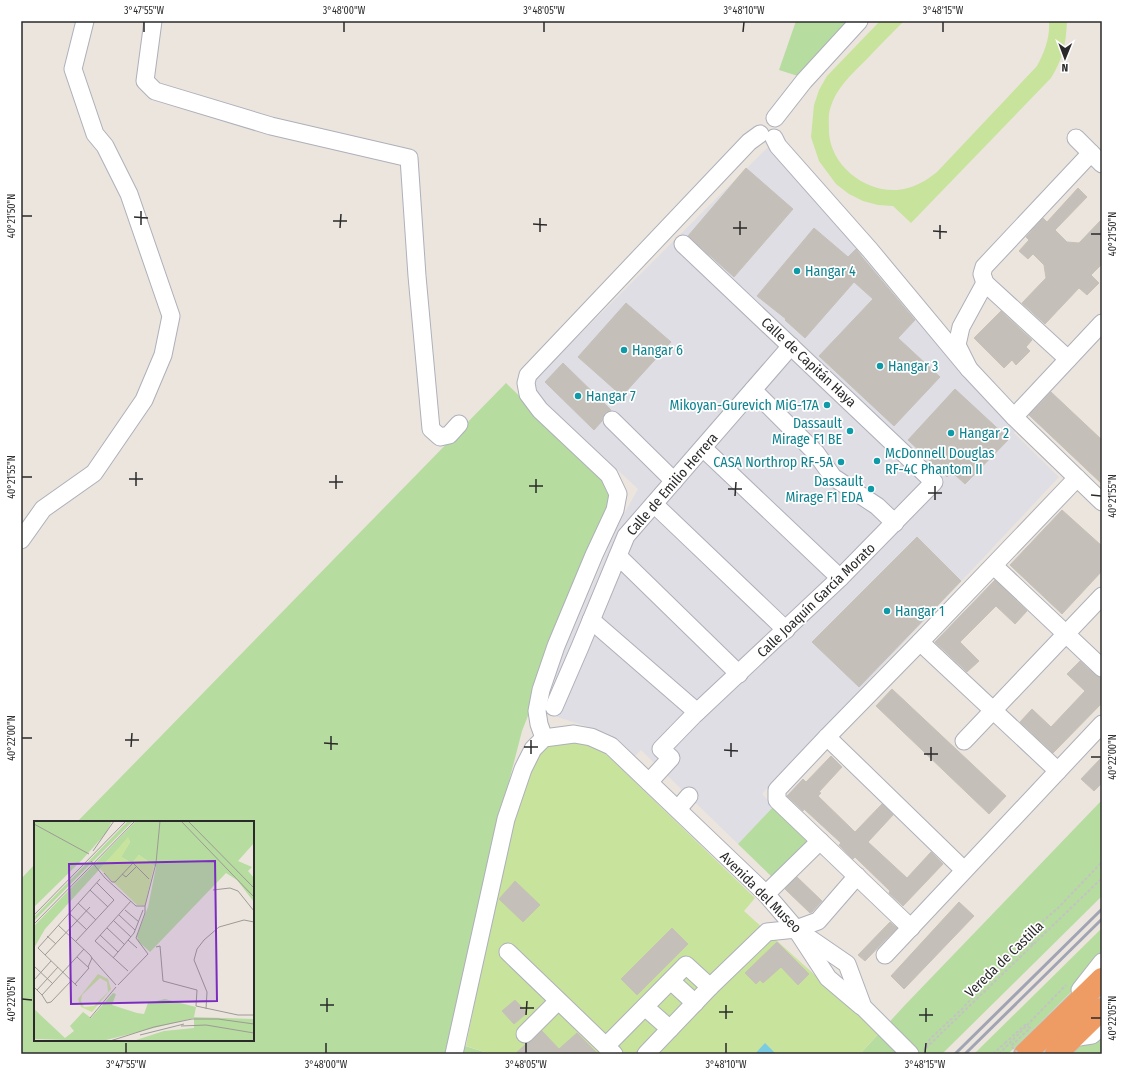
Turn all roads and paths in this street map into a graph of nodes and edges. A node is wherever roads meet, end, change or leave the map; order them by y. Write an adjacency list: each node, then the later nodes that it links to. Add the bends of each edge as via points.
1 (85, 21): 24 (street, via 73,69 95,134 105,146 129,194 171,316 163,355 144,400 94,473 43,509)
2 (153, 21): 16 (street, via 145,81 155,91 271,126 409,158 431,429 440,437 449,435)
3 (859, 21): 4 (street, via 804,81 776,118 769,116 760,121 758,128)
4 (767, 136): 12 (street, via 870,250); 40 (street, via 749,142 528,375 528,394 540,410 609,475 618,494 615,510 556,646 541,690 537,711)
5 (1076, 138): 6 (street)
6 (1096, 159): 8 (street, via 984,267)
7 (683, 244): 10 (street, Calle de Capitán Haya)
8 (984, 283): 11 (street); 12 (street, via 961,327 957,345)
9 (1102, 323): 11 (street)
10 (792, 346): 13 (street, Calle de Emilio Herrera); 20 (street, Calle de Capitán Haya)
11 (1068, 360): 14 (street)
12 (969, 369): 14 (street)
13 (753, 390): 17 (street, Calle de Emilio Herrera); 23 (street, via 816,452 833,477 877,506)
14 (1014, 417): 18 (street)
15 (612, 420): 19 (street)
16 (459, 424)
17 (703, 448): 19 (street, Calle de Emilio Herrera); 27 (street)
18 (1077, 478): 21 (street); 26 (street)
19 (674, 481): 22 (street, Calle de Emilio Herrera)
20 (934, 482): 23 (street, Calle Joaquín García Morato)
21 (1102, 502)
22 (654, 504): 25 (street, Calle de Emilio Herrera, via 626,536); 30 (street)
23 (895, 523): 27 (street, Calle Joaquín García Morato)
24 (21, 540)
25 (618, 556): 29 (street, Calle de Emilio Herrera); 34 (street)
26 (994, 566): 31 (street); 32 (street)
27 (840, 578): 30 (street, Calle Joaquín García Morato)
28 (1102, 596): 31 (street)
29 (591, 620): 35 (street, Calle de Emilio Herrera); 37 (street)
30 (786, 630): 34 (street, Calle Joaquín García Morato)
31 (1066, 634): 33 (street); 36 (street)
32 (920, 642): 36 (street); 39 (street)
33 (1102, 668)
34 (739, 674): 37 (street, Calle Joaquín García Morato)
35 (554, 707)
36 (993, 710): 41 (street); 42 (street)
37 (695, 713): 43 (street, Calle Joaquín García Morato, via 661,749 671,758)
38 (1102, 724): 42 (street)
39 (827, 737): 46 (street, via 777,790 777,800); 48 (street)
40 (544, 738): 43 (street, Avenida del Museo, via 574,734 591,737 611,746); 74 (street, via 533,749 523,769 506,819)
41 (964, 741)
42 (1058, 771): 48 (street)
43 (649, 782): 45 (street, Avenida del Museo)
44 (688, 796): 45 (street)
45 (678, 809): 51 (street, Avenida del Museo)
46 (820, 841): 49 (street); 51 (street)
47 (1102, 862): 54 (path)
48 (964, 870): 52 (street)
49 (857, 876): 52 (street); 53 (street, via 818,921)
50 (1102, 878): 55 (path, Vereda de Castilla)
51 (766, 894): 53 (street, Avenida del Museo)
52 (910, 928): 57 (street)
53 (796, 929): 62 (street, via 767,932); 73 (street, Avenida del Museo, via 847,964 864,1009)
54 (1033, 934): 55 (path); 73 (path)
55 (1032, 946): 73 (path, Vereda de Castilla)
56 (508, 952): 63 (street)
57 (885, 955)
58 (1102, 962): 69 (street)
59 (1102, 979): 69 (highway)
60 (671, 981): 62 (street, via 686,966); 64 (street); 65 (street)
61 (1066, 985): 78 (path)
62 (710, 987): 64 (street)
63 (558, 1001): 70 (street); 72 (street)
64 (695, 1003): 68 (street)
65 (645, 1007): 68 (street); 72 (street)
66 (1102, 1009): 71 (highway)
67 (1102, 1026): 71 (street, via 1092,1035)
68 (670, 1029): 75 (street)
69 (1048, 1032): 80 (highway)
70 (524, 1034)
71 (1072, 1038): 81 (highway)
72 (610, 1050)
73 (917, 1052): 76 (path, Vereda de Castilla)
74 (454, 1054)
75 (646, 1054)
76 (919, 1054)
77 (993, 1054): 79 (path, bridge, via 1025,1025 1030,1028 1012,1046)
78 (999, 1054)
79 (1019, 1054)
80 (1025, 1054)
81 (1056, 1054)

